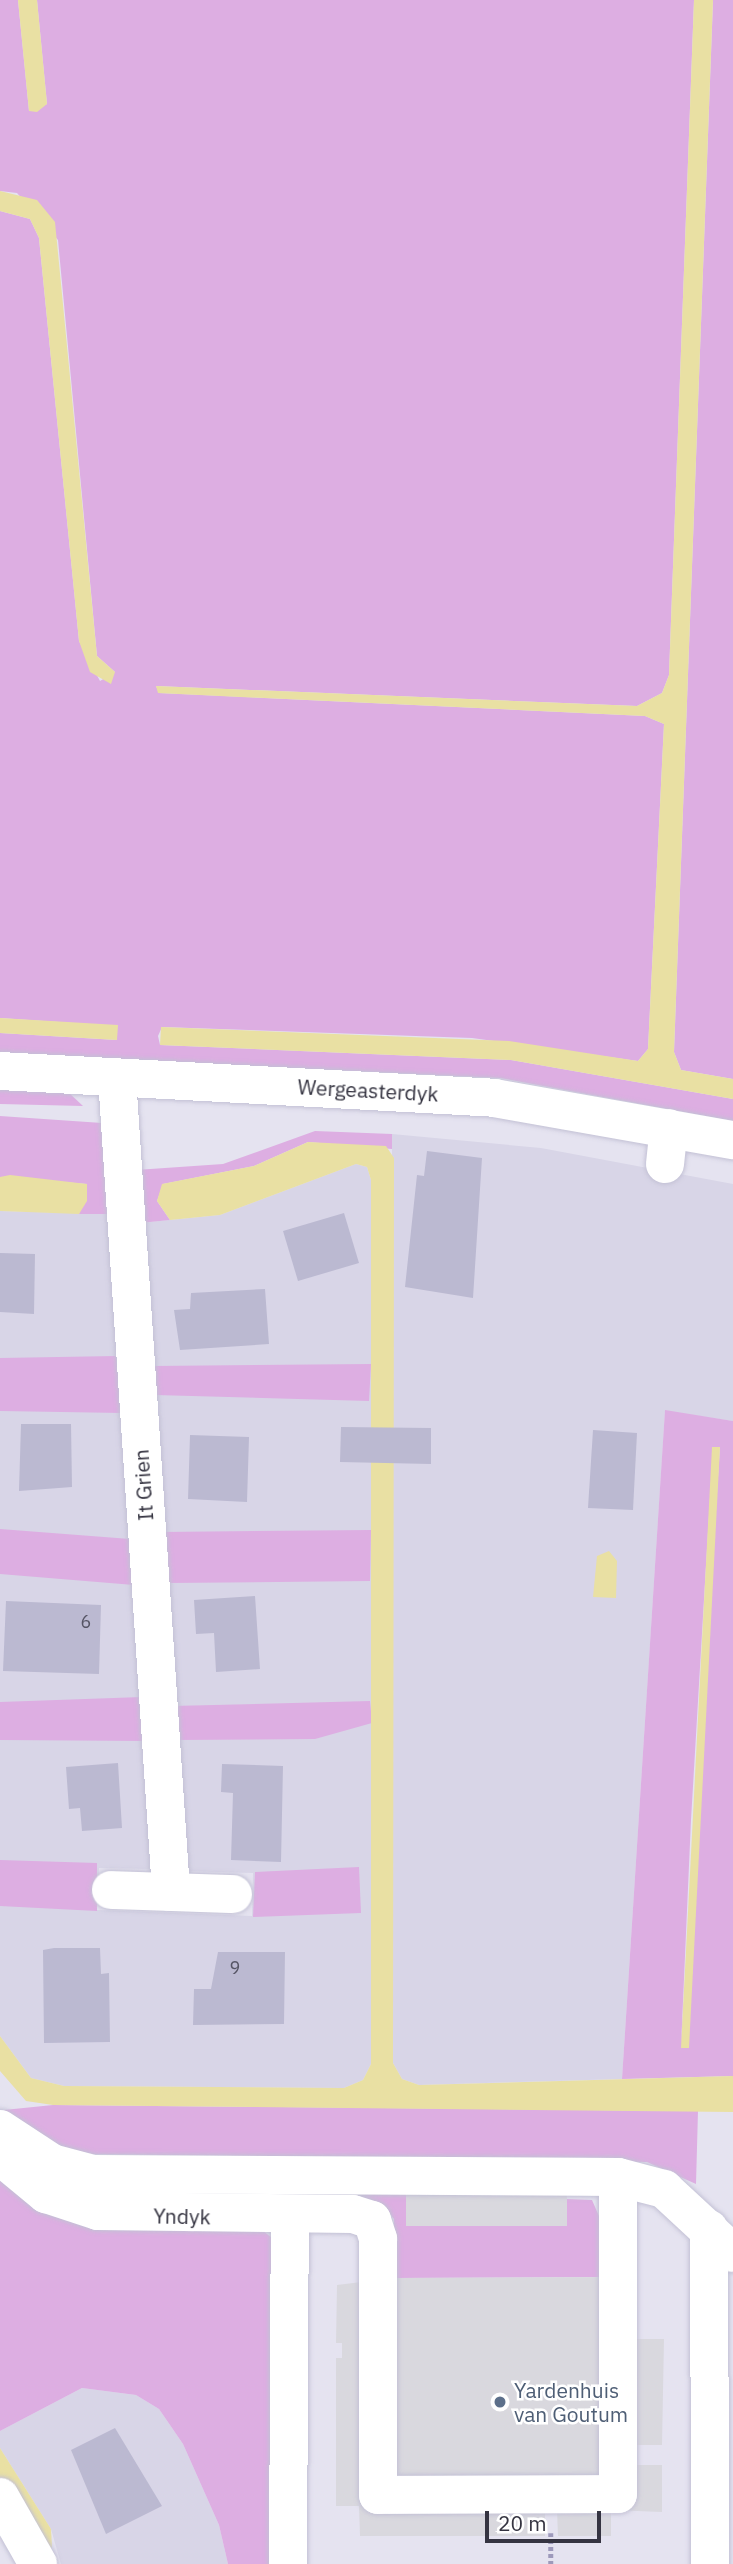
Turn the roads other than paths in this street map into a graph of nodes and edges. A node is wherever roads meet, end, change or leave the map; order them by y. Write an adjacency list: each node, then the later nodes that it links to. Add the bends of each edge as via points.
1 (0, 1071): 2 (street, Wergeasterdyk)
2 (117, 1078): 3 (street, Wergeasterdyk, via 494,1098 667,1146); 5 (street, It Grien)
3 (733, 1140)
4 (111, 1890): 5 (street)
5 (171, 1892): 6 (street)
6 (233, 1894)
7 (0, 2129): 9 (street, via 52,2162 93,2174)
8 (0, 2156): 10 (street, Yndyk, via 46,2194 98,2211)
9 (618, 2177): 10 (street, Yndyk, via 618,2494 378,2495 377,2228 364,2216); 11 (street, via 664,2189)
10 (290, 2215): 14 (street)
11 (721, 2241): 15 (street)
12 (0, 2497): 13 (street)
13 (38, 2564)
14 (288, 2564)
15 (710, 2564)

